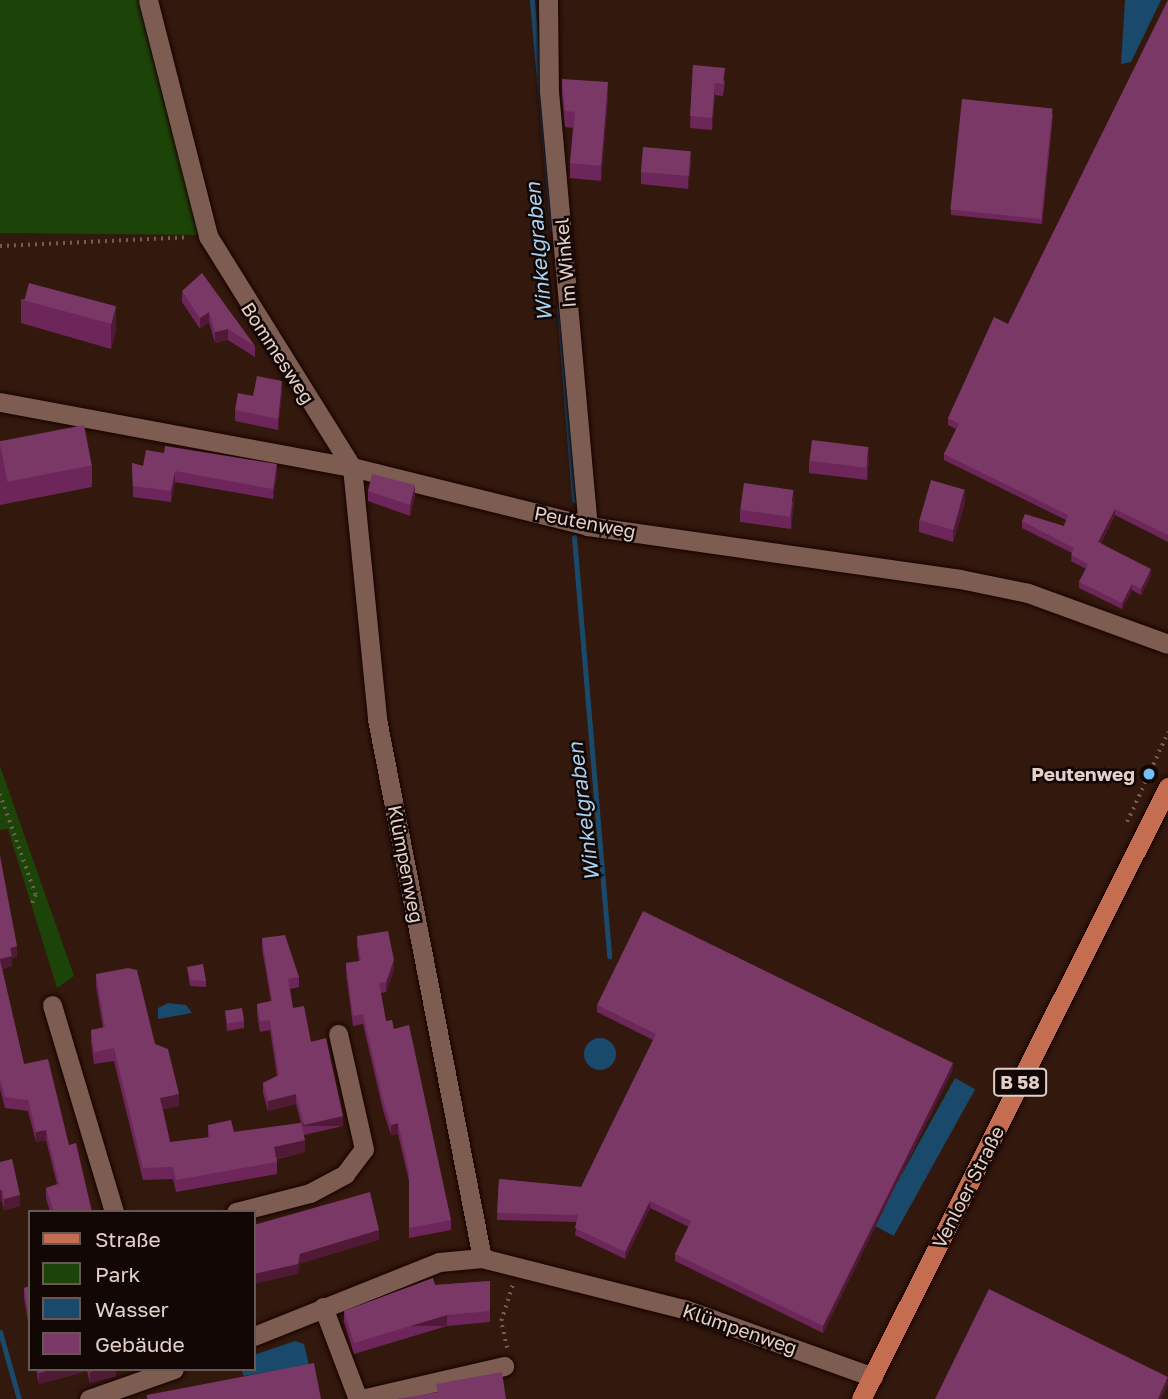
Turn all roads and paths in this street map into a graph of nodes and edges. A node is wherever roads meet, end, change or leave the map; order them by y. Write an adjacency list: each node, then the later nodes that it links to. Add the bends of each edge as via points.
1 (148, 0): 3 (street, Bommesweg)
2 (548, 0): 7 (street, Im Winkel, via 549,91)
3 (208, 236): 4 (path); 6 (street, Bommesweg)
4 (0, 246)
5 (0, 402): 6 (street, Peutenweg)
6 (352, 467): 7 (street, Peutenweg); 16 (street, Klümpenweg, via 377,719)
7 (588, 526): 8 (street, Peutenweg, via 960,579 1028,593)
8 (1168, 644)
9 (1168, 787): 22 (main road, Venloer Straße / B 58)
10 (0, 794): 11 (path, via 36,895)
11 (32, 905)
12 (52, 1005): 14 (street)
13 (338, 1034): 15 (street, via 364,1149 345,1174 310,1193)
14 (113, 1210)
15 (244, 1210)
16 (482, 1258): 17 (street, Klümpenweg); 18 (street, Klümpenweg, via 439,1262)
17 (521, 1267): 20 (path, via 503,1307 509,1358); 22 (street, Klümpenweg, via 684,1309)
18 (323, 1307): 19 (street, Klümpenweg); 24 (street)
19 (256, 1335)
20 (504, 1366): 24 (street)
21 (150, 1374): 23 (street)
22 (873, 1377): 25 (main road, Venloer Straße / B 58)
23 (89, 1399)
24 (360, 1399)
25 (861, 1399)

